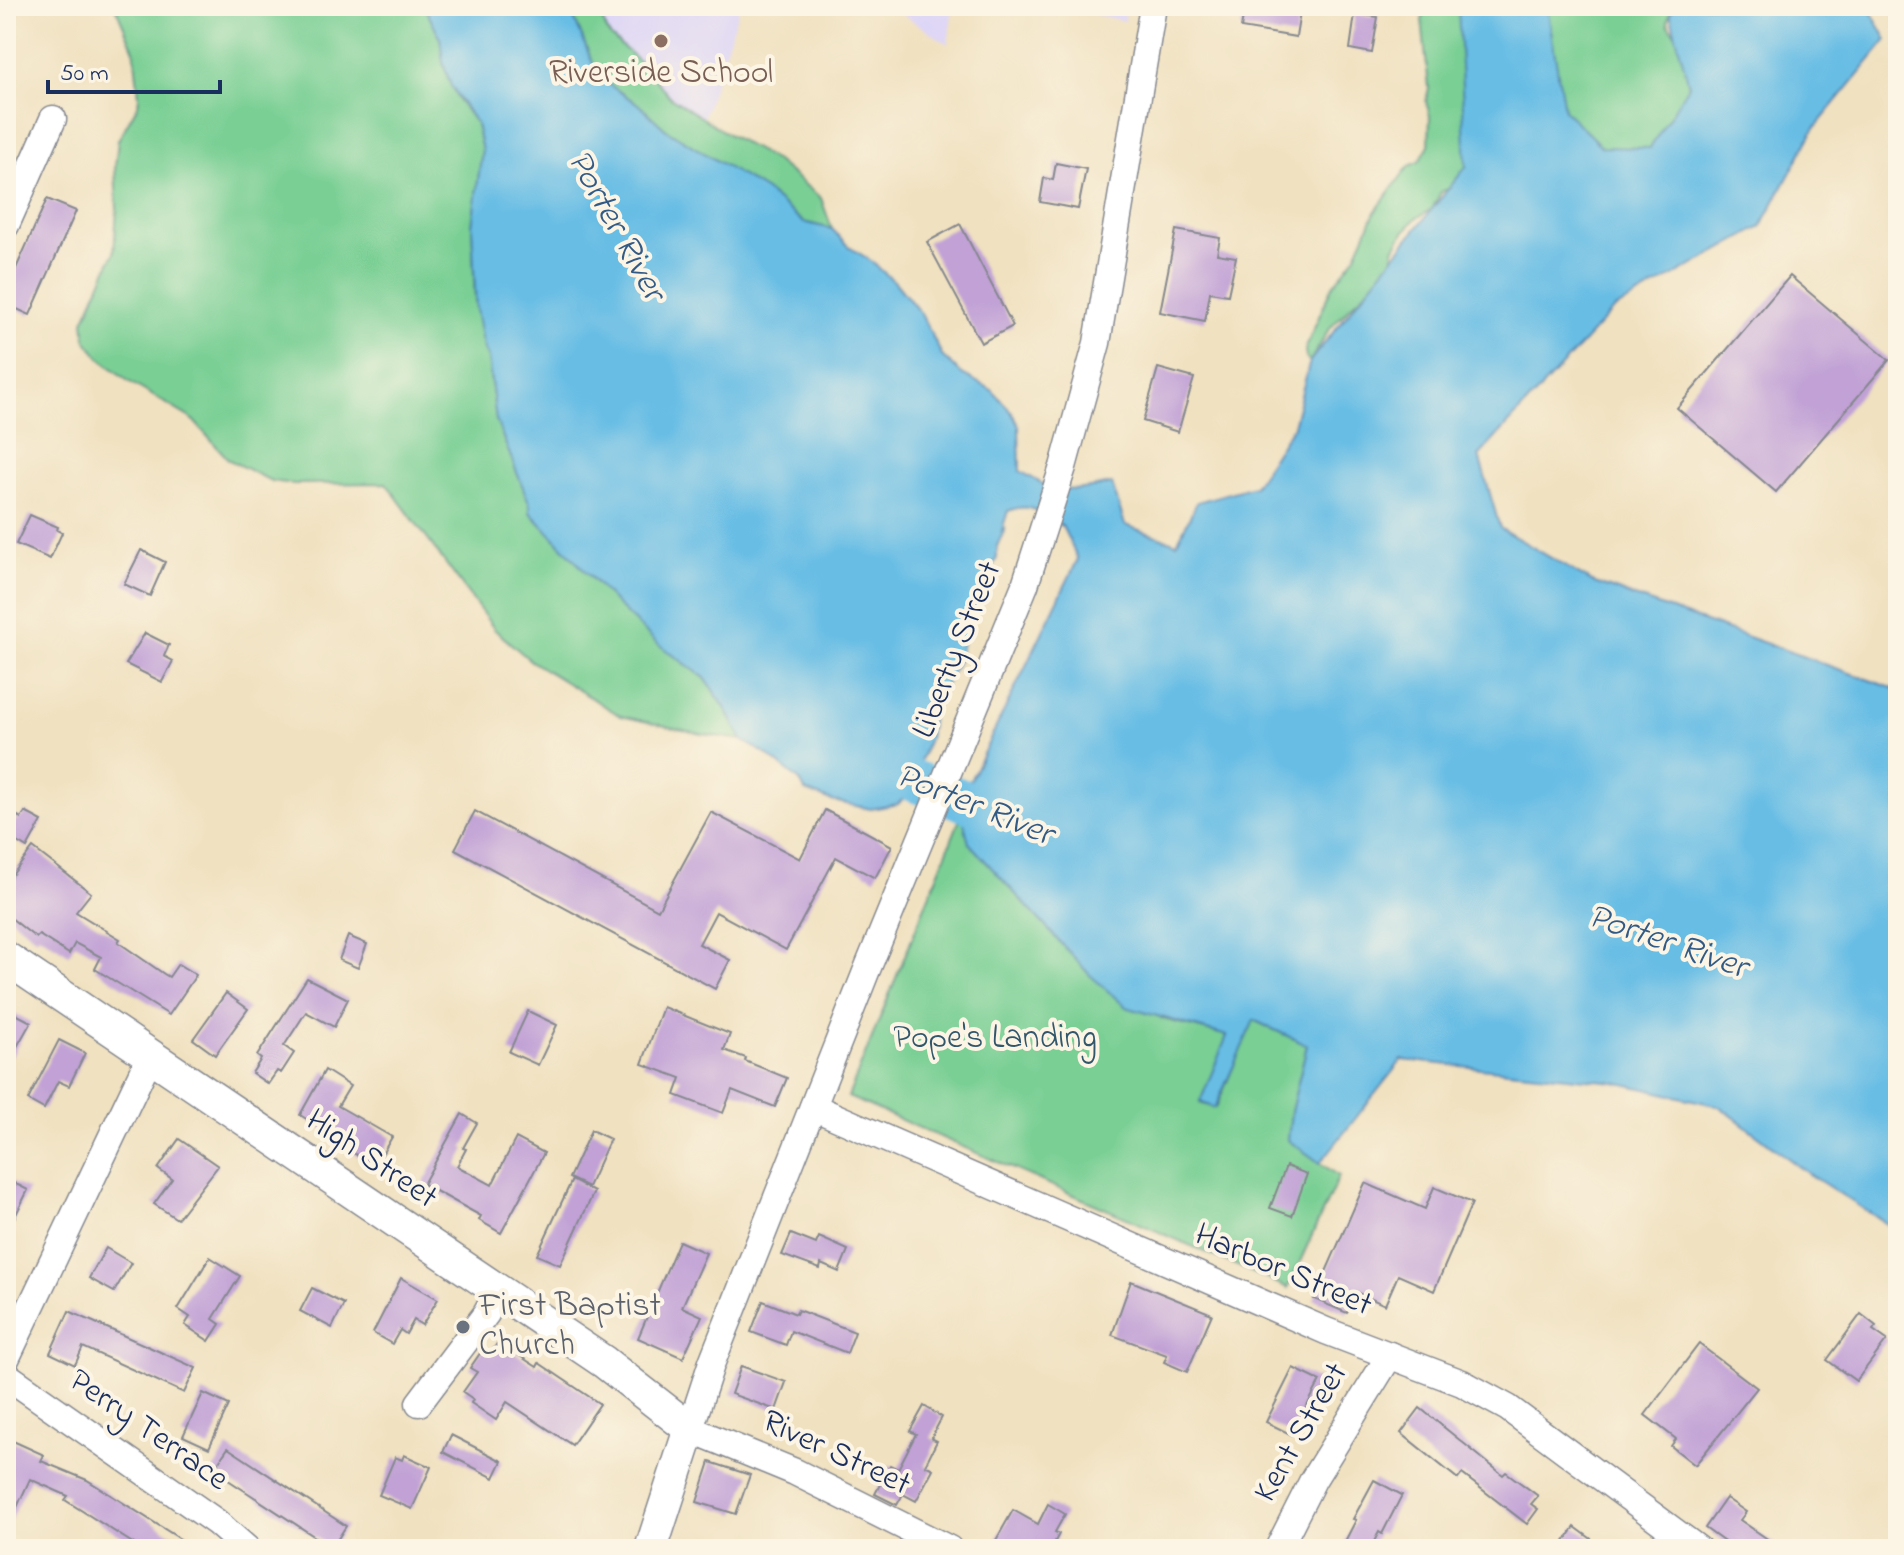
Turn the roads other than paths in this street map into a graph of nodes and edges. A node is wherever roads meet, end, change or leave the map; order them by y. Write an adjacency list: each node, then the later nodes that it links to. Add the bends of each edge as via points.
1 (1153, 6): 6 (street, Liberty Street, via 1097,343 1063,467 1025,585)
2 (53, 119): 3 (street)
3 (6, 225)
4 (6, 958): 5 (main road, High Street)
5 (150, 1056): 7 (main road, High Street); 9 (street)
6 (813, 1107): 8 (street, Harbor Street); 12 (street, Liberty Street)
7 (498, 1292): 11 (street); 12 (main road, High Street, via 604,1362)
8 (1390, 1355): 16 (street, Kent Street, via 1313,1480); 17 (street, Harbor Street, via 1508,1408)
9 (6, 1359)
10 (6, 1375): 13 (street, Perry Terrace)
11 (419, 1403)
12 (690, 1429): 14 (main road); 15 (street, River Street, via 806,1477)
13 (247, 1549)
14 (651, 1549)
15 (949, 1549)
16 (1278, 1549)
17 (1698, 1549)

